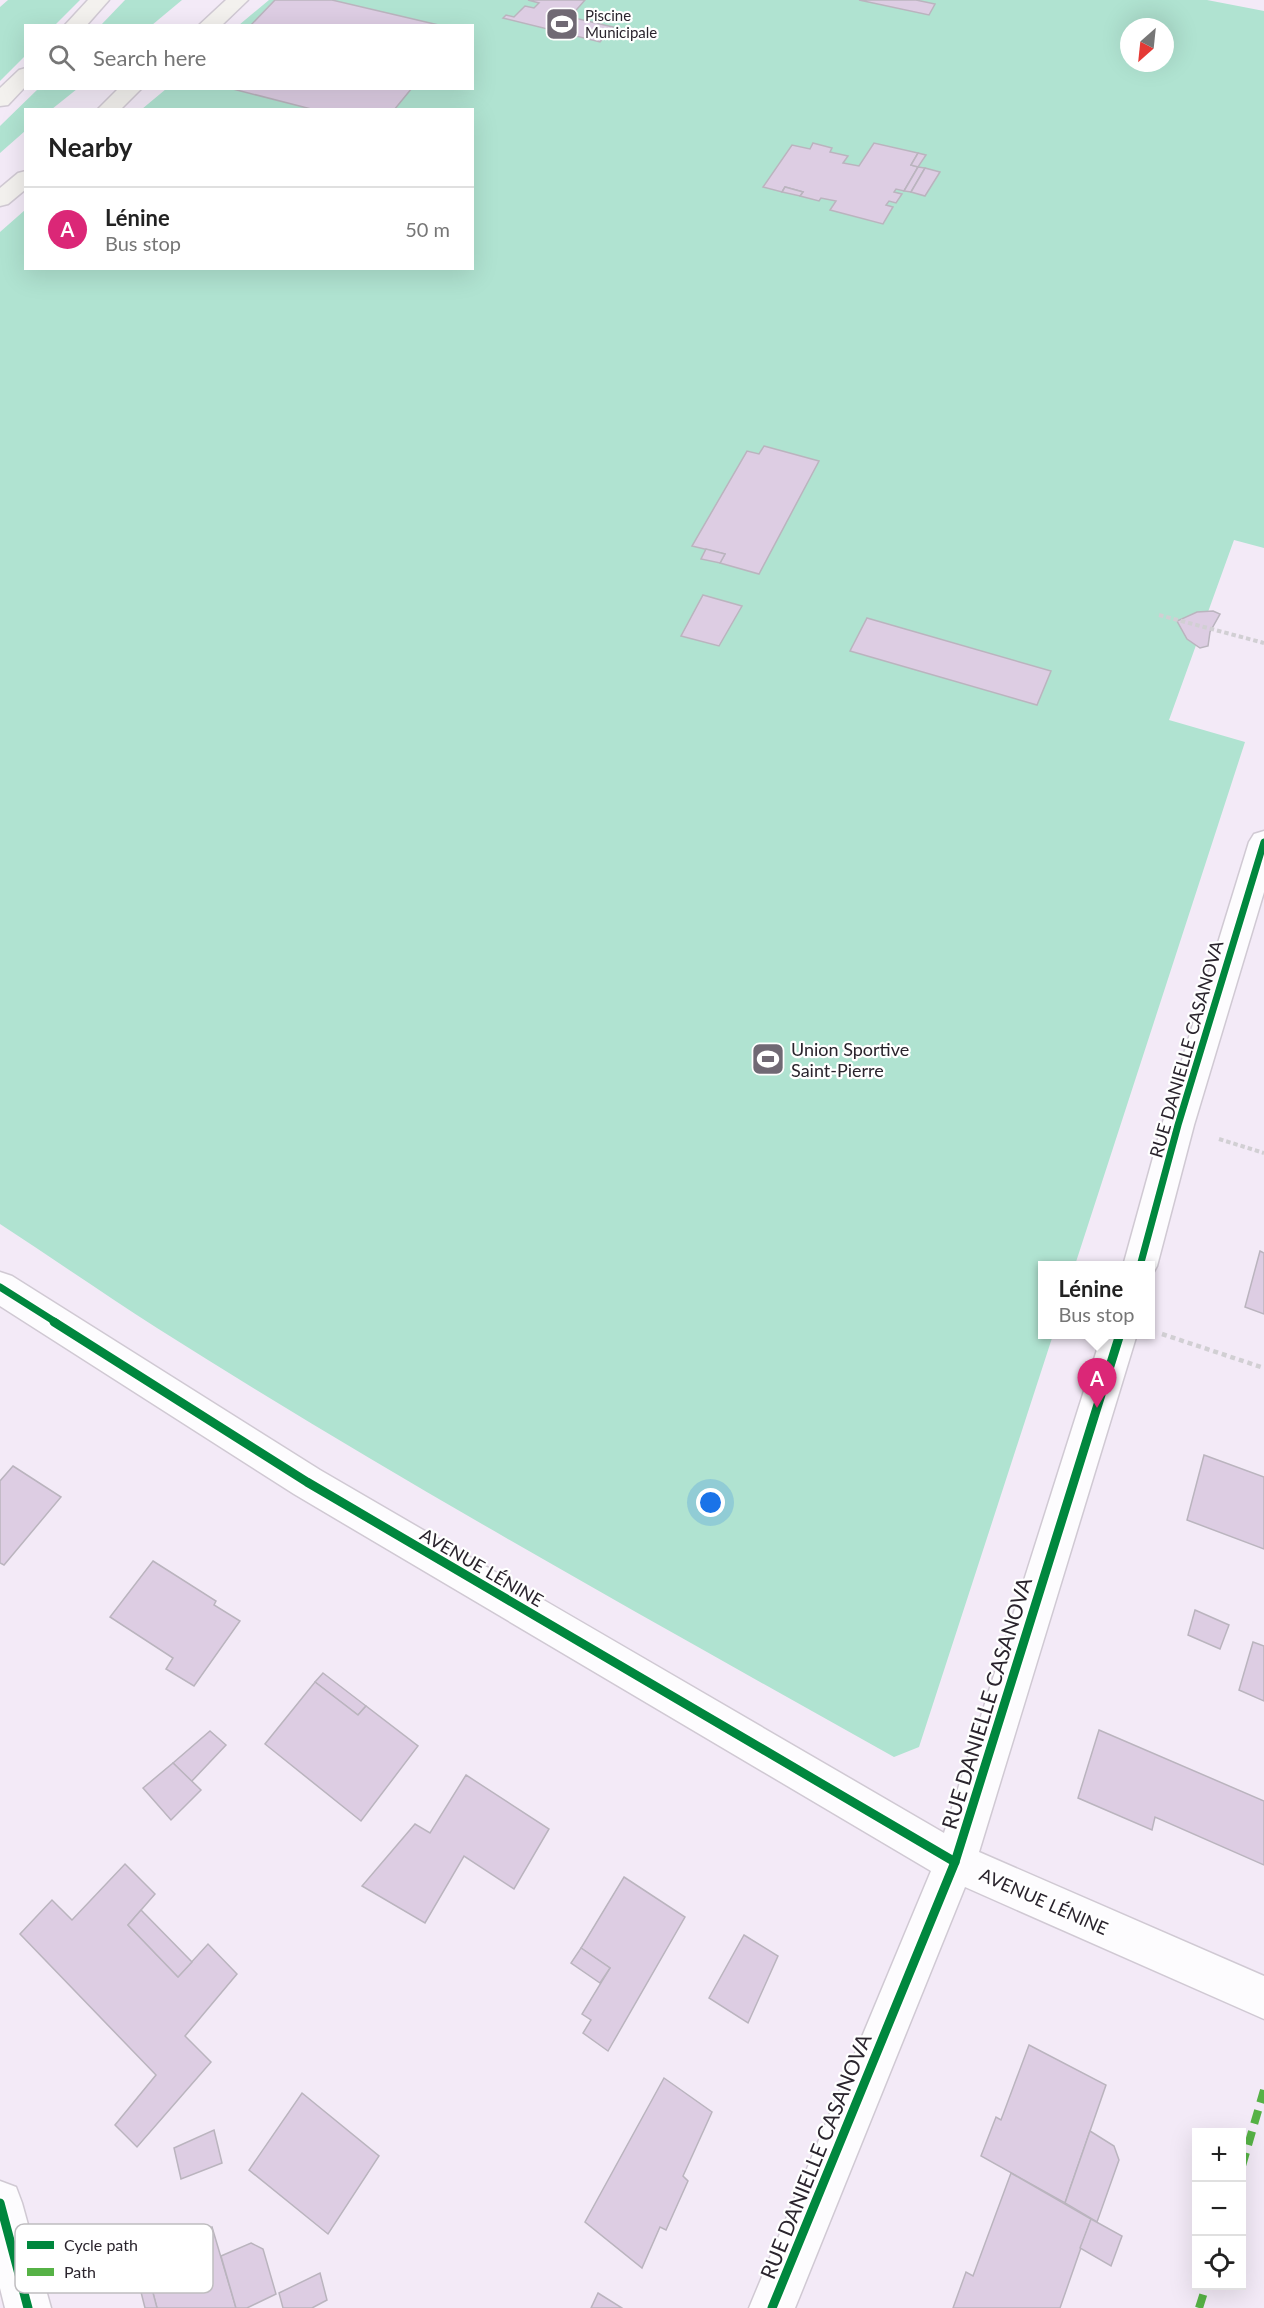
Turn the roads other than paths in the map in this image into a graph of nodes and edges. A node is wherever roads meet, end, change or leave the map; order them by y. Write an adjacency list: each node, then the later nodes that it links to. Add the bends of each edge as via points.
1 (99, 0): 3 (street)
2 (238, 0): 4 (street)
3 (76, 24)
4 (210, 24)
5 (24, 76): 7 (street)
6 (130, 90): 8 (street)
7 (0, 100)
8 (109, 108)
9 (24, 180): 10 (street)
10 (0, 199)
11 (1264, 842): 12 (street, RUE DANIELLE CASANOVA, via 1178,1125)
12 (1141, 1261)
13 (0, 1287): 15 (street, AVENUE LÉNINE, via 307,1482)
14 (1119, 1339): 15 (street, RUE DANIELLE CASANOVA)
15 (955, 1862): 16 (street, AVENUE LÉNINE); 21 (street, RUE DANIELLE CASANOVA)
16 (1264, 1998)
17 (0, 2203): 18 (street)
18 (15, 2259)
19 (24, 2293): 20 (street)
20 (28, 2308)
21 (772, 2308)

